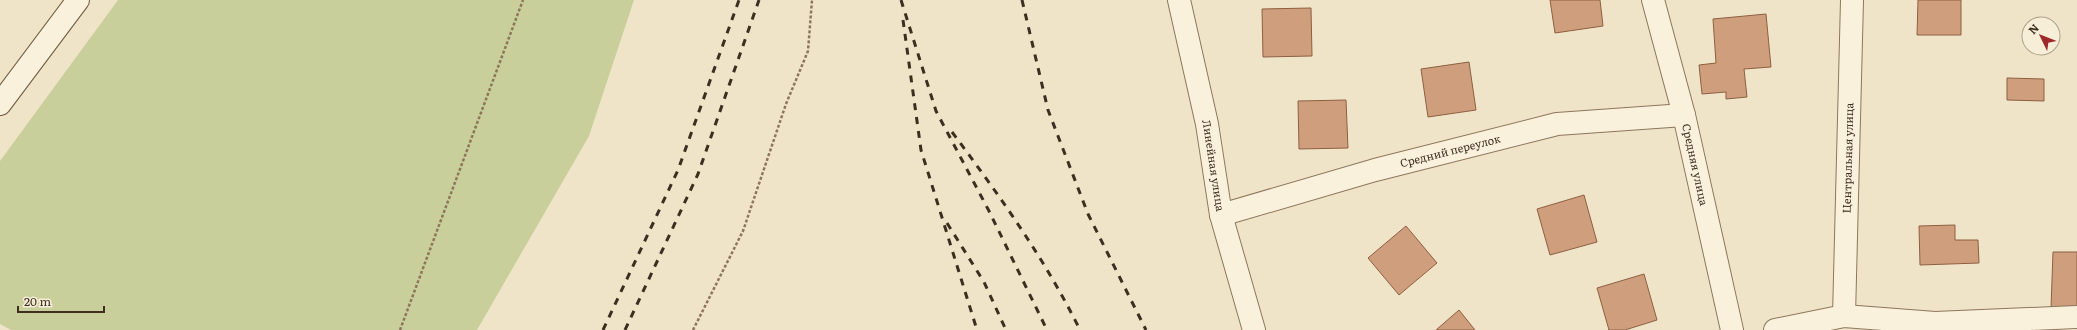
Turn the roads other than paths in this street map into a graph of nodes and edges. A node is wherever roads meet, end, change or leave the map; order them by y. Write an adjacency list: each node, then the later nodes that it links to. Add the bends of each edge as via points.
1 (78, 0): 5 (street)
2 (1179, 0): 7 (street, Линейная улица, via 1207,124)
3 (1652, 0): 6 (street, Средняя улица)
4 (1852, 0): 8 (street, Центральная улица)
5 (0, 104)
6 (1684, 115): 7 (street, Средний переулок, via 1557,124 1375,170); 11 (street, Средняя улица)
7 (1221, 215): 10 (street, Линейная улица)
8 (1844, 316): 9 (street, via 1936,323); 12 (street)
9 (2077, 317)
10 (1254, 330)
11 (1732, 330)
12 (1775, 330)

